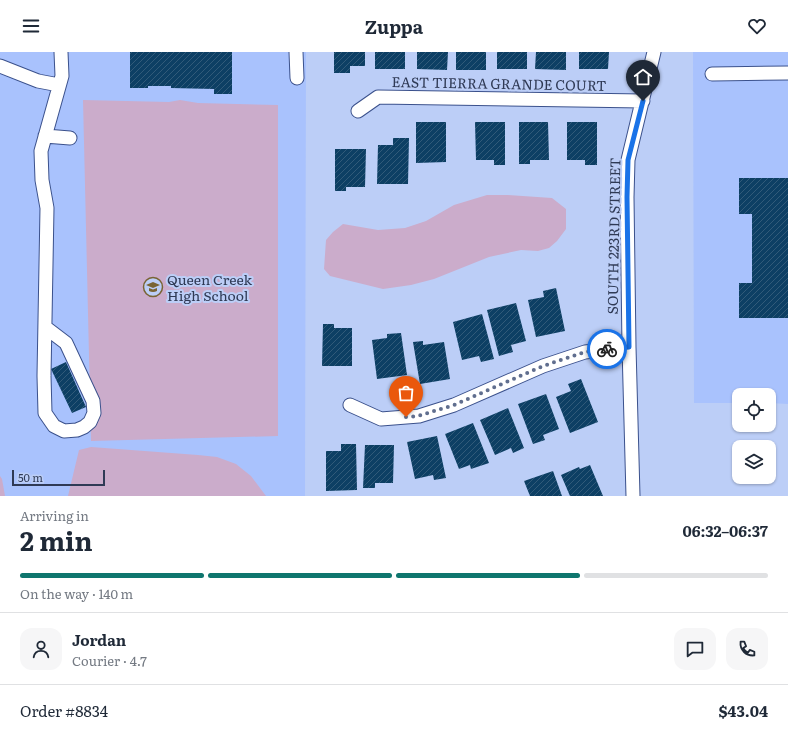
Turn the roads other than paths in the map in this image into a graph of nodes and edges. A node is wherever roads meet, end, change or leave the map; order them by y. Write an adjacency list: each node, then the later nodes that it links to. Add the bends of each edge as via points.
1 (61, 52): 8 (street, via 62,76)
2 (296, 52): 7 (street)
3 (654, 52): 9 (street, SOUTH 223RD STREET)
4 (0, 66): 8 (street)
5 (712, 74): 6 (street)
6 (788, 74)
7 (297, 78)
8 (59, 85): 11 (street)
9 (643, 101): 10 (street, EAST TIERRA GRANDE COURT, via 378,97); 14 (street, SOUTH 223RD STREET, via 628,160)
10 (358, 111)
11 (45, 136): 12 (street); 13 (street, via 41,151 42,180 47,208)
12 (70, 138)
13 (45, 327): 13 (street, via 45,413 54,426 64,432 77,430 90,422 94,413 94,401 66,343)
14 (629, 347): 15 (street, via 585,352 543,366 454,405 418,416 381,420); 16 (street, SOUTH 223RD STREET)
15 (350, 405)
16 (633, 496)

